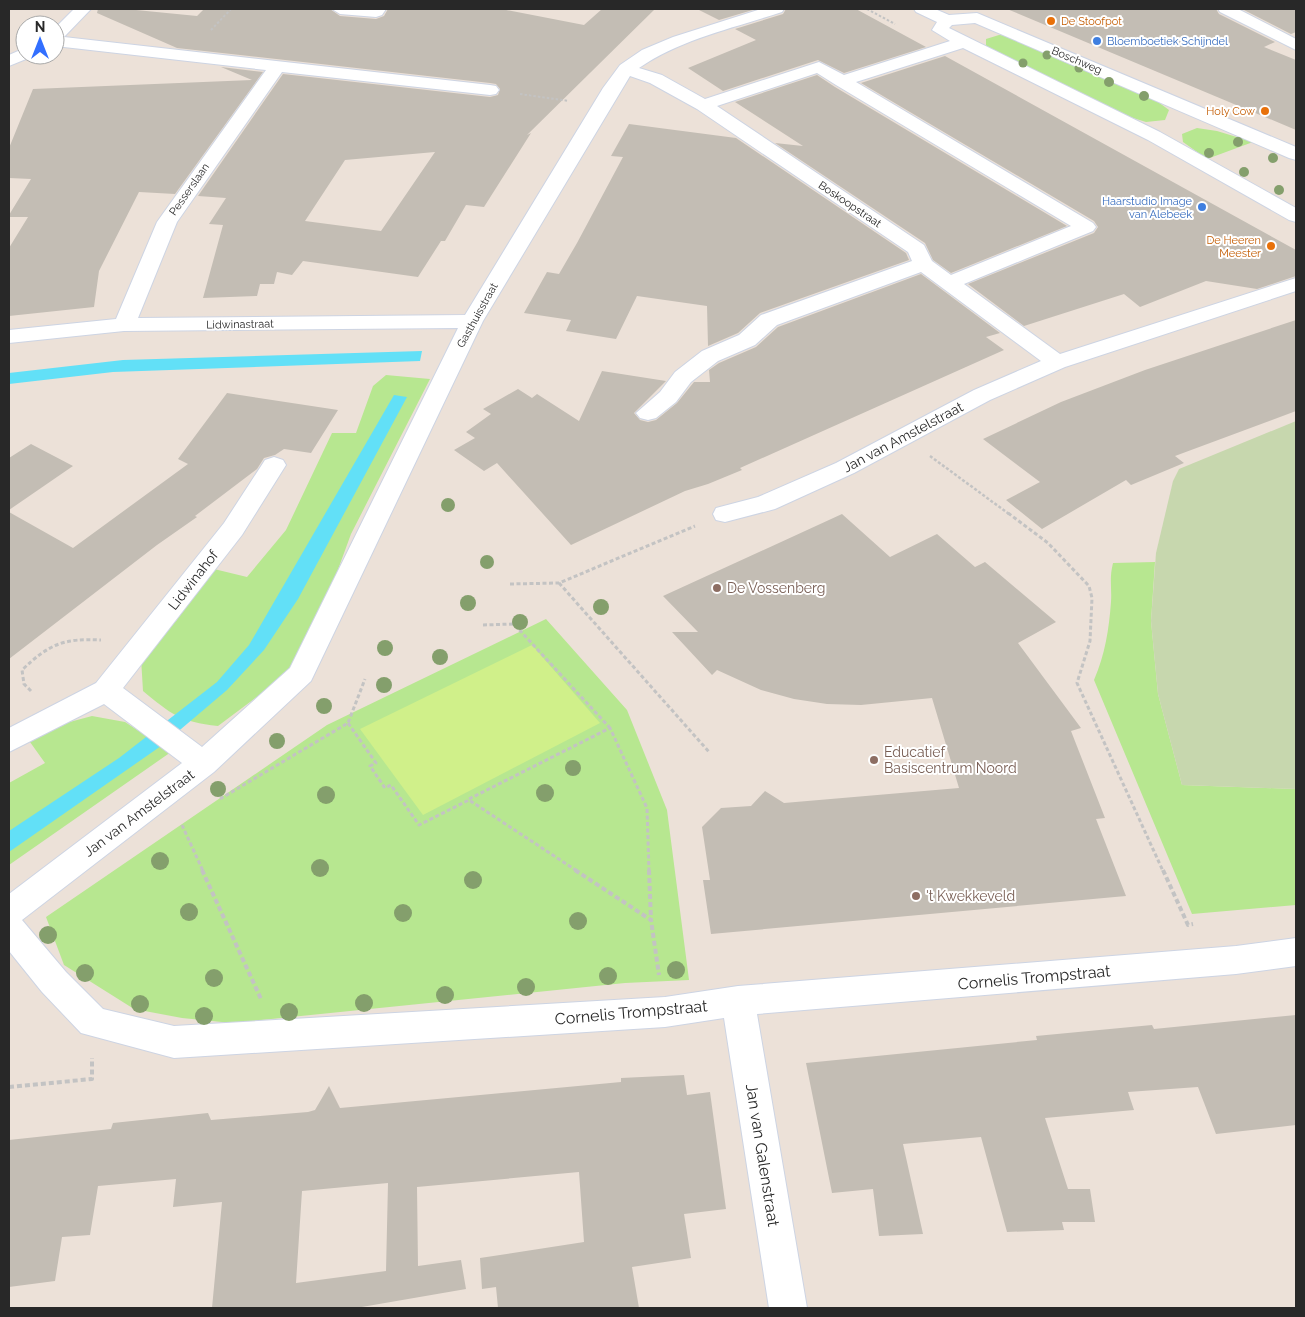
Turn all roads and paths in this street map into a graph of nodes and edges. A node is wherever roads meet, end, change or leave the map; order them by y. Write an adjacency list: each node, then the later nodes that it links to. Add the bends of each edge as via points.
1 (83, 9): 8 (street)
2 (340, 9): 6 (street)
3 (776, 9): 13 (street, Gasthuisstraat, via 679,41 648,54)
4 (922, 9): 7 (street, Boschweg)
5 (1226, 9): 11 (street)
6 (377, 10)
7 (947, 20): 10 (street, via 940,30); 18 (street, Boschweg, via 977,18)
8 (65, 28)
9 (65, 40): 12 (street)
10 (964, 42): 14 (street); 19 (street)
11 (1296, 45)
12 (277, 66): 15 (street); 26 (street, Pesserslaan, via 166,222)
13 (626, 69): 16 (street, Gasthuisstraat); 17 (street, Boskoopstraat, via 656,78)
14 (842, 81): 17 (street, via 819,68); 23 (street, via 1086,226)
15 (490, 90): 16 (path)
16 (601, 105): 25 (street, Gasthuisstraat)
17 (703, 105): 22 (street, Boskoopstraat, via 917,249)
18 (1203, 114): 19 (street); 20 (street, Boschweg)
19 (1168, 130): 21 (street)
20 (1296, 154)
21 (1296, 216)
22 (923, 264): 23 (street, Boskoopstraat); 29 (street, via 769,320 747,340 710,356 683,377 668,397)
23 (949, 283): 28 (street, Boskoopstraat)
24 (1296, 284): 28 (street, Jan van Amstelstraat)
25 (472, 321): 26 (street, Lidwinastraat); 38 (street, Gasthuisstraat, via 300,674)
26 (124, 325): 27 (street, Lidwinastraat)
27 (9, 337)
28 (1057, 362): 30 (street, Jan van Amstelstraat, via 982,395)
29 (648, 413)
30 (904, 436): 32 (street, Jan van Amstelstraat, via 845,468 766,503); 49 (path, via 1048,544 1089,586 1092,598 1090,641 1076,683 1188,925)
31 (274, 465): 36 (street, Lidwinahof, via 233,529)
32 (725, 514): 33 (path)
33 (559, 583): 34 (path); 43 (path)
34 (510, 584)
35 (483, 625): 41 (path, via 514,624)
36 (129, 661): 37 (street, Lidwinahof); 39 (path, via 105,641 74,638 43,648 22,670 24,684)
37 (106, 690): 39 (street, Lidwinahof); 44 (street)
38 (265, 710): 44 (street, Jan van Amstelstraat)
39 (59, 715): 42 (street, Lidwinahof)
40 (348, 723): 45 (path, via 376,764 370,766 385,788 391,785 419,825)
41 (610, 728): 45 (path); 48 (path, via 647,808)
42 (9, 741)
43 (710, 752)
44 (204, 764): 47 (street, Jan van Amstelstraat)
45 (469, 800): 48 (path)
46 (181, 822): 55 (path)
47 (9, 912)
48 (651, 920): 53 (path)
49 (1197, 924)
50 (9, 928): 54 (street)
51 (1296, 952): 52 (street, Cornelis Trompstraat, via 1226,961)
52 (738, 1001): 53 (street, Cornelis Trompstraat); 57 (street, Jan van Galenstraat)
53 (665, 1012): 55 (street, Cornelis Trompstraat)
54 (93, 1022): 55 (street, Cornelis Trompstraat, via 174,1042); 56 (path, via 92,1079)
55 (278, 1036)
56 (9, 1087)
57 (788, 1308)

